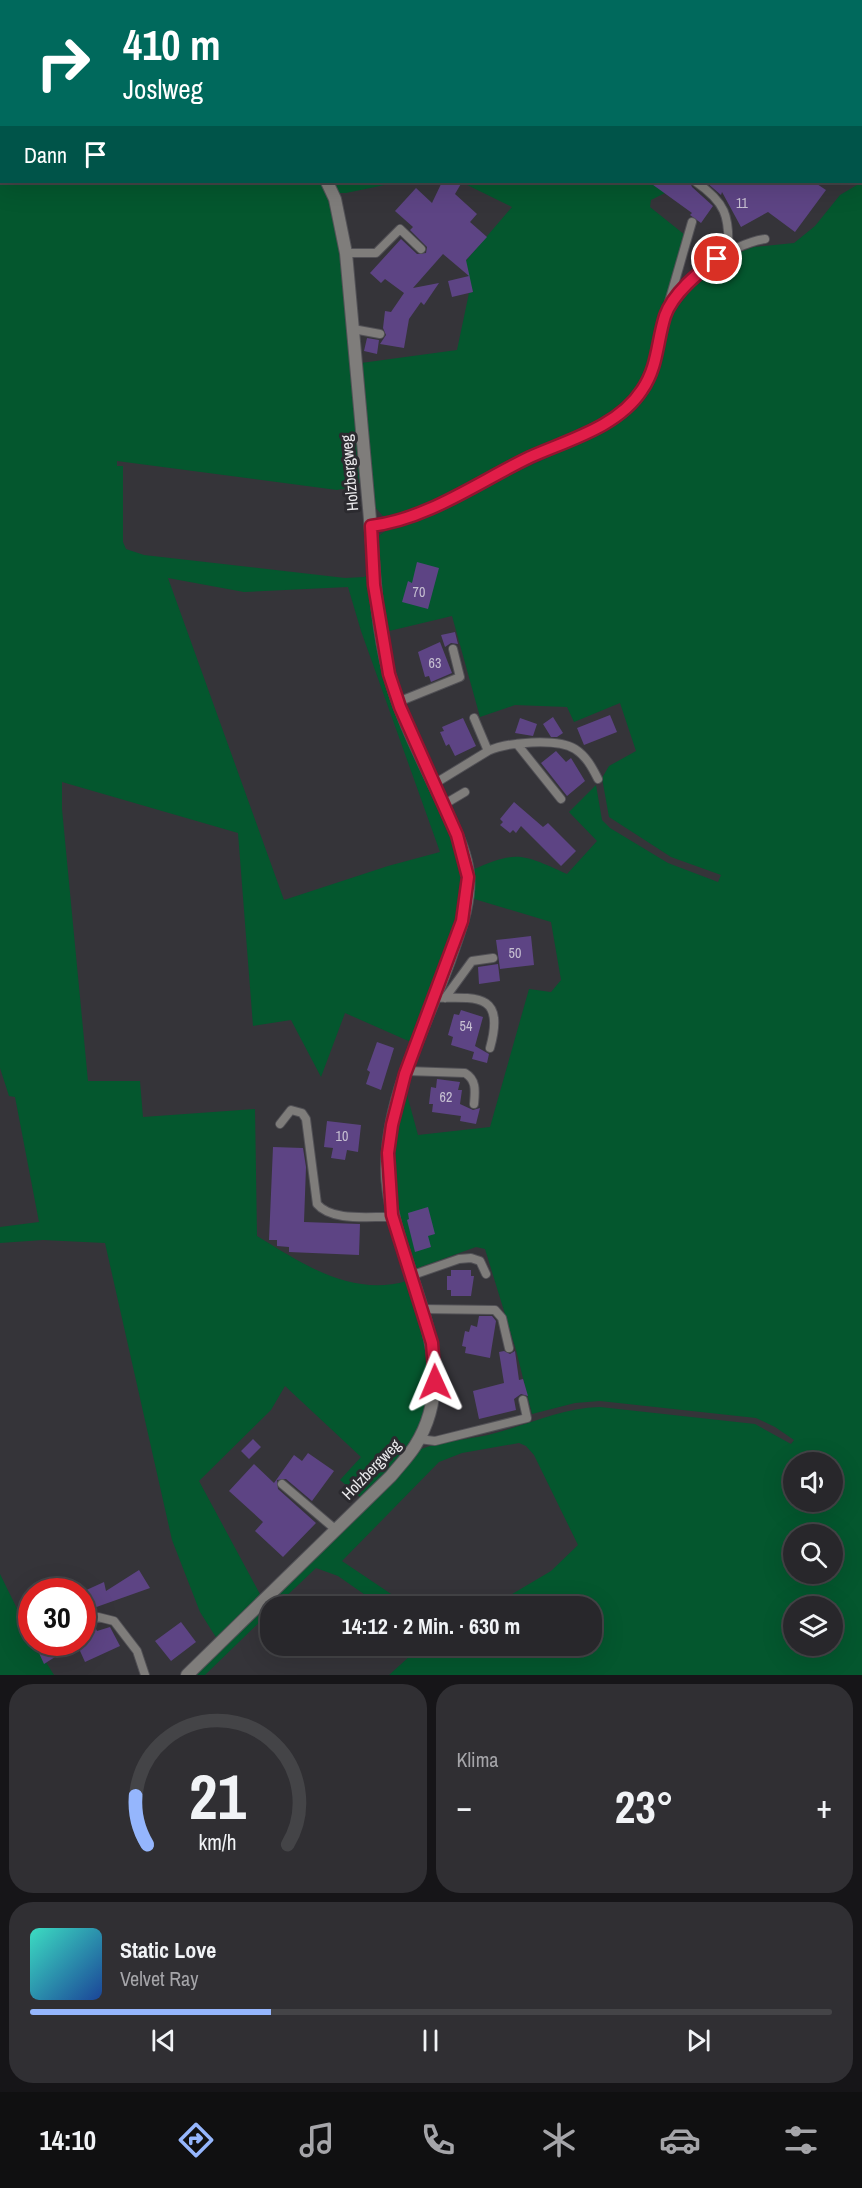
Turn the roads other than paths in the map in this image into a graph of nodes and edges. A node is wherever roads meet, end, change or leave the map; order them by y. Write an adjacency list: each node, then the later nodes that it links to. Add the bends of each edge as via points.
1 (327, 183): 7 (street, Holzbergweg, via 335,199)
2 (698, 183): 6 (lane, via 714,194 723,207)
3 (692, 222): 8 (lane)
4 (765, 239): 6 (lane)
5 (421, 249): 7 (lane, via 400,229 376,252)
6 (728, 251): 8 (lane, via 684,288)
7 (346, 253): 9 (street, Holzbergweg)
8 (666, 315): 11 (lane, via 649,378 638,397 616,415 588,433 415,515)
9 (353, 329): 10 (lane); 11 (street, Holzbergweg)
10 (380, 334)
11 (371, 526): 13 (street, Holzbergweg, via 382,644)
12 (453, 649): 13 (lane, via 459,677)
13 (398, 702): 18 (street, Holzbergweg)
14 (474, 718): 16 (lane)
15 (517, 744): 16 (lane); 17 (lane, via 569,746 587,760); 20 (lane)
16 (488, 751): 18 (lane)
17 (598, 779)
18 (434, 784): 21 (street, Holzbergweg)
19 (465, 792): 21 (lane)
20 (561, 799)
21 (443, 805): 23 (street, Holzbergweg, via 462,849 468,885)
22 (493, 958): 23 (lane, via 472,961)
23 (440, 998): 24 (lane, via 477,998 489,1004 496,1022); 25 (street, Holzbergweg)
24 (490, 1048)
25 (407, 1071): 26 (lane, via 468,1074 475,1086); 28 (street, Holzbergweg, via 389,1139)
26 (474, 1104)
27 (280, 1124): 28 (lane, via 291,1110 306,1119 317,1204 321,1209 338,1215)
28 (392, 1217): 30 (street, Holzbergweg)
29 (486, 1274): 30 (lane, via 480,1261 465,1258)
30 (410, 1276): 31 (street, Holzbergweg)
31 (421, 1309): 32 (lane, via 495,1310 502,1318); 34 (street, Holzbergweg, via 432,1343 435,1370 432,1401)
32 (509, 1348)
33 (523, 1400): 34 (lane, via 527,1418 435,1441)
34 (419, 1439): 36 (street, Holzbergweg, via 391,1476)
35 (282, 1484): 36 (lane)
36 (335, 1529): 39 (street, Holzbergweg)
37 (96, 1618): 38 (lane, via 114,1621 137,1651)
38 (145, 1675)
39 (187, 1675)

